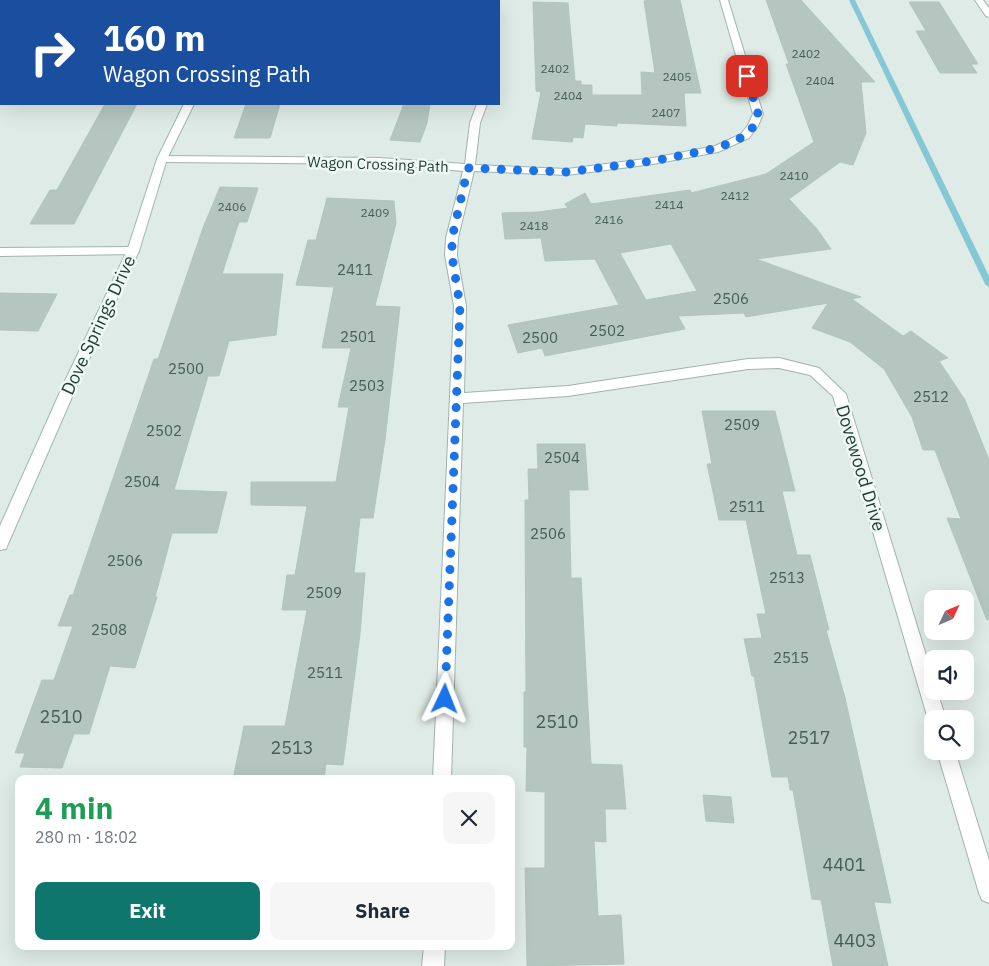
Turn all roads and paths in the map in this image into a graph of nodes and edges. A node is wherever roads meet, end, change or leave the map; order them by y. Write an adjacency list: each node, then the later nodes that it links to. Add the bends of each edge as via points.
1 (724, 0): 7 (street, Wagon Crossing Path, via 758,114 754,126 745,136 718,148 653,161 567,172)
2 (979, 0): 3 (street)
3 (989, 14)
4 (189, 105): 6 (street, Dove Springs Drive)
5 (482, 105): 7 (street, via 475,122)
6 (162, 159): 7 (street, Wagon Crossing Path, via 380,161); 8 (street, Dove Springs Drive)
7 (468, 168): 10 (street, via 452,238 460,306)
8 (133, 251): 9 (street); 11 (street, Dove Springs Drive)
9 (0, 252)
10 (456, 399): 12 (street, Dovewood Drive, via 568,391 748,364 779,363 814,371 839,394); 14 (street)
11 (0, 543)
12 (934, 710)
13 (949, 760): 15 (street)
14 (442, 775)
15 (989, 893)
16 (435, 950): 17 (street)
17 (433, 966)

